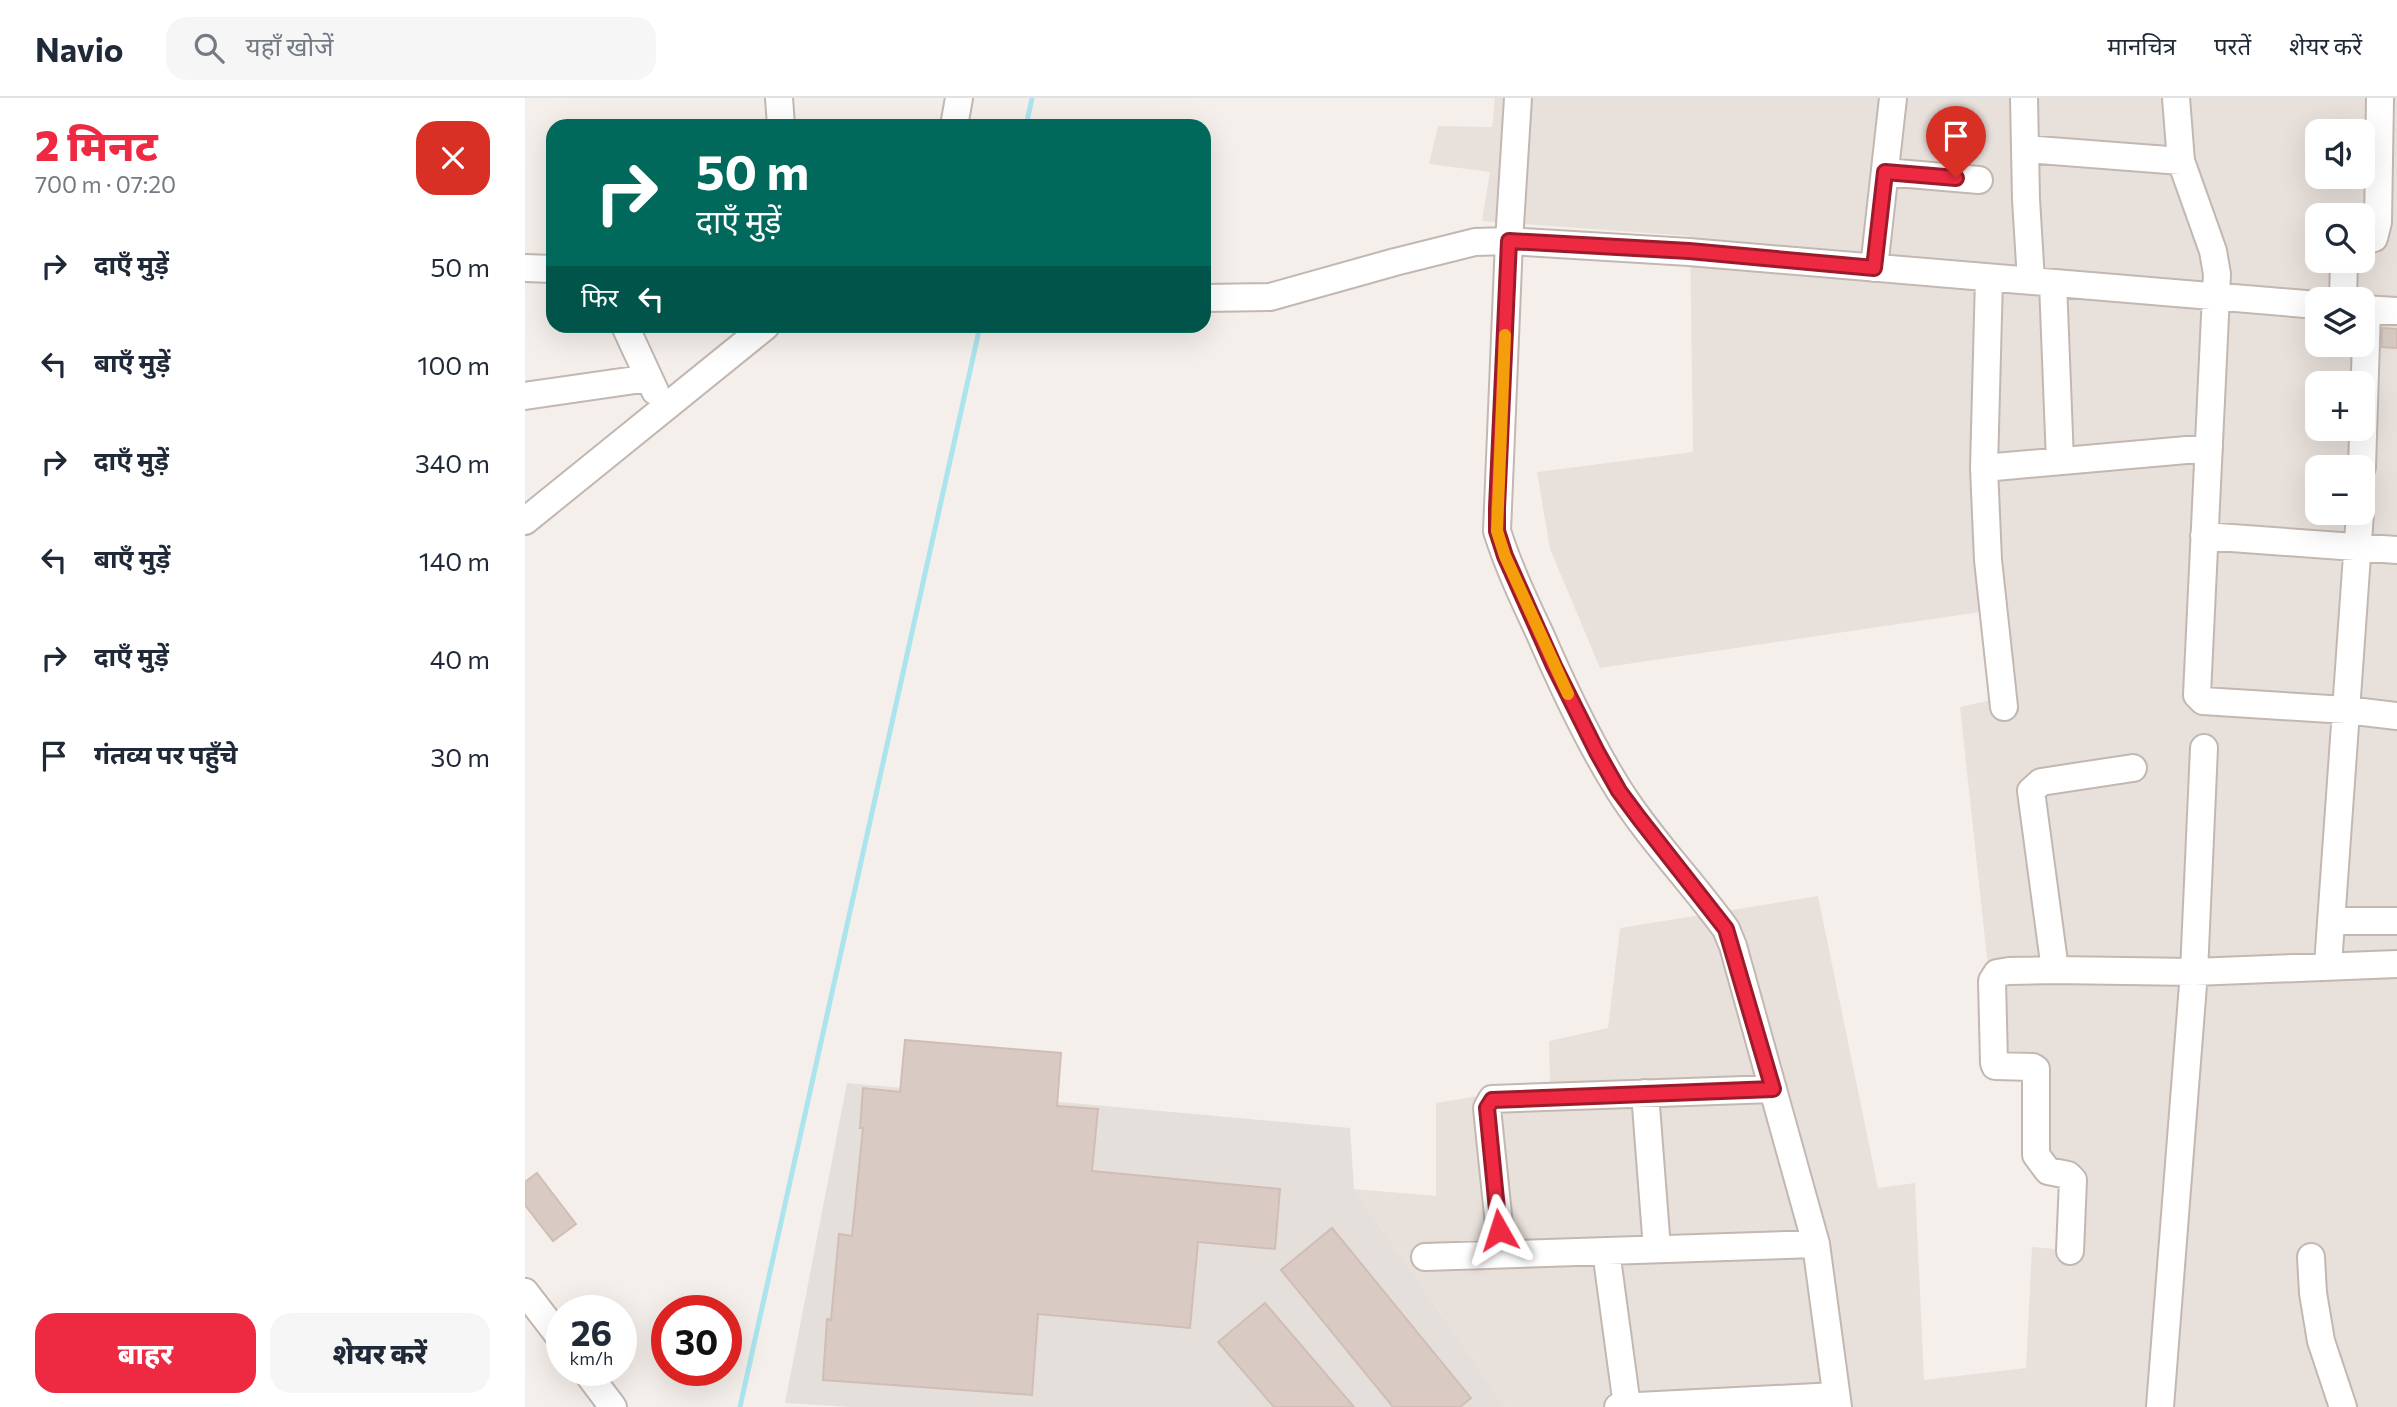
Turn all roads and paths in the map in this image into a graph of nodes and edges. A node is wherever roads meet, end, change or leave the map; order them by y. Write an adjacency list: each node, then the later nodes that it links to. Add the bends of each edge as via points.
1 (779, 98): 8 (street)
2 (959, 98): 9 (street)
3 (1518, 98): 15 (street)
4 (1893, 98): 12 (street)
5 (2024, 98): 10 (street)
6 (2176, 98): 11 (street)
7 (2380, 98): 14 (street)
8 (780, 119)
9 (955, 119)
10 (2025, 149): 11 (street); 20 (street)
11 (2181, 161): 21 (street, via 2213,251)
12 (1885, 172): 13 (street); 17 (street)
13 (1979, 180)
14 (2375, 233)
15 (1509, 241): 17 (street); 22 (street, via 1475,242 1270,297); 52 (street, via 1497,508 1501,544 1554,666 1619,791 1726,929)
16 (525, 268): 18 (street)
17 (1874, 268): 19 (street)
18 (546, 269)
19 (1989, 278): 20 (street); 35 (street)
20 (2042, 282): 21 (street); 34 (street)
21 (2217, 296): 23 (street); 32 (street)
22 (1211, 298)
23 (2305, 304)
24 (2375, 308): 25 (street)
25 (2397, 311)
26 (628, 333): 29 (street)
27 (757, 333): 31 (street)
28 (2359, 357): 33 (street)
29 (649, 378): 30 (street); 31 (street)
30 (525, 396)
31 (664, 408): 36 (street)
32 (2209, 448): 34 (street); 38 (street)
33 (2362, 455)
34 (2060, 461): 35 (street)
35 (1983, 468): 41 (street)
36 (525, 522)
37 (2360, 525): 39 (street)
38 (2204, 536): 39 (street); 42 (street, via 2197,695 2211,702)
39 (2359, 547): 40 (street); 42 (street)
40 (2397, 550)
41 (2004, 707)
42 (2346, 709): 43 (street); 47 (street)
43 (2397, 716)
44 (2204, 748): 51 (street)
45 (2133, 768): 50 (street, via 2041,782 2031,791)
46 (2397, 921): 47 (street)
47 (2332, 922): 49 (street)
48 (2397, 964): 49 (street)
49 (2328, 965): 51 (street)
50 (2055, 970): 51 (street); 57 (street, via 1993,976 1993,1060 1995,1066 2036,1069 2036,1155 2048,1171 2073,1180)
51 (2194, 972): 68 (street)
52 (1773, 1089): 53 (street); 54 (street)
53 (1645, 1093): 55 (street); 58 (street, via 1488,1102)
54 (1816, 1244): 55 (street); 64 (street)
55 (1657, 1249): 56 (street)
56 (1606, 1251): 58 (street); 65 (street)
57 (2070, 1251)
58 (1502, 1254): 59 (street)
59 (1425, 1257)
60 (2311, 1257): 69 (street, via 2321,1341)
61 (525, 1292): 62 (street)
62 (546, 1319)
63 (597, 1386): 66 (street)
64 (1837, 1402): 65 (street)
65 (1627, 1406): 67 (street)
66 (613, 1407)
67 (1618, 1407)
68 (2160, 1407)
69 (2343, 1407)

